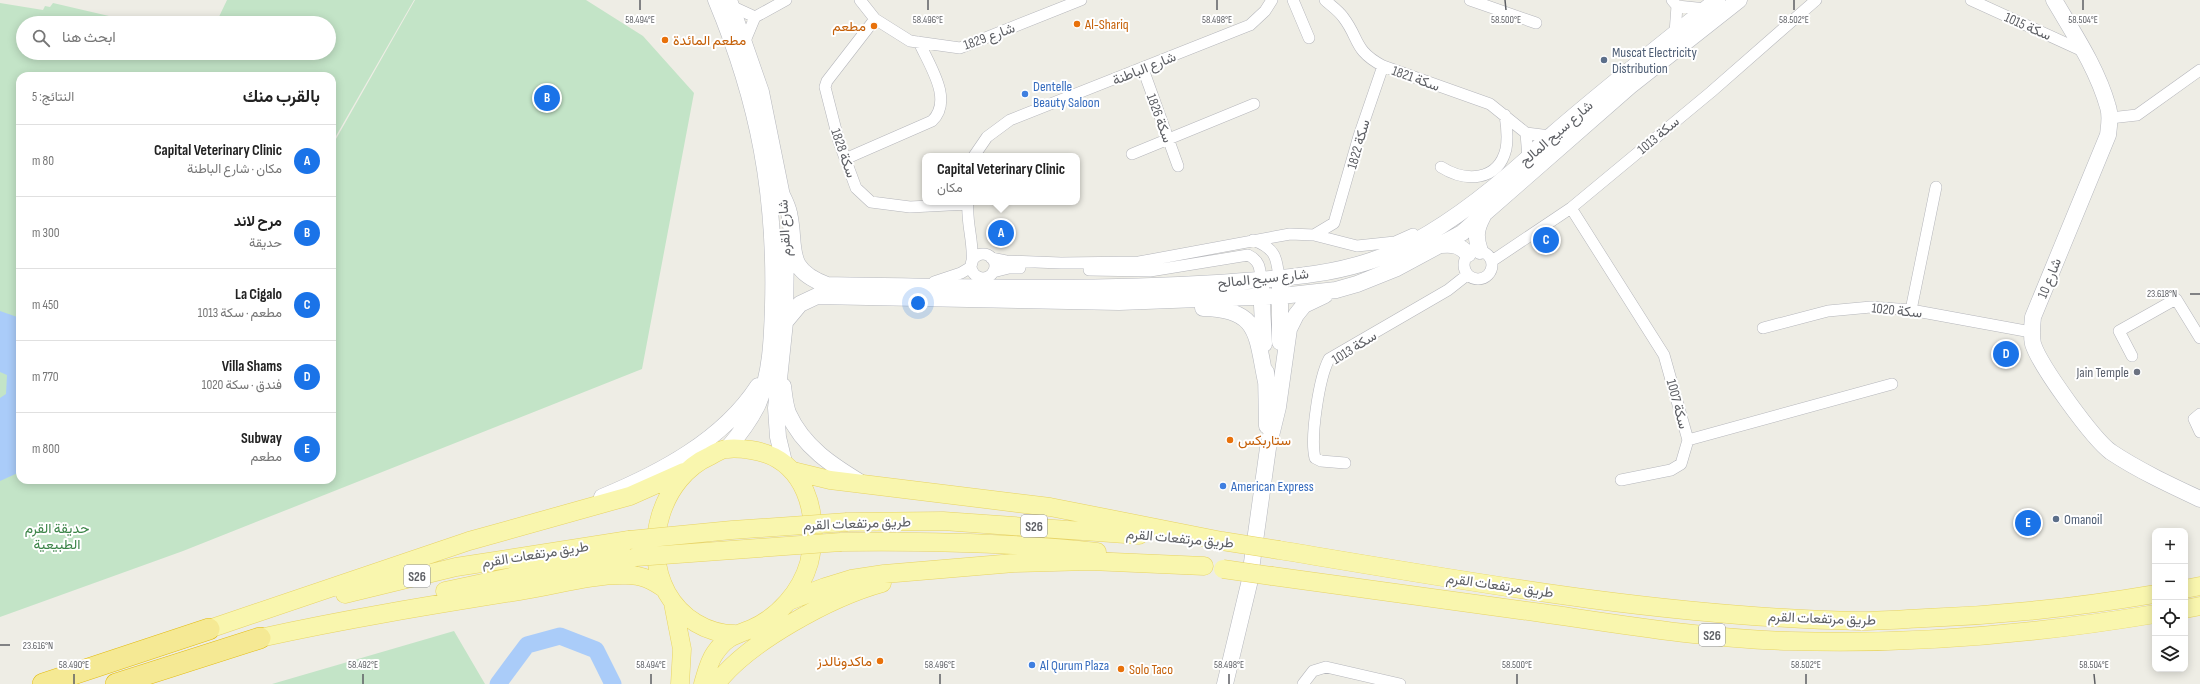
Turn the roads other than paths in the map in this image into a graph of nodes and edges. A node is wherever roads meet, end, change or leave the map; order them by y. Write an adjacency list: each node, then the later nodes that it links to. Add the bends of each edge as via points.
1 (716, 0): 71 (street, شارع القرم, via 750,96 769,190 774,262)
2 (786, 0): 16 (street)
3 (860, 0): 17 (street, 1829 شارع)
4 (1081, 0): 22 (street, 1829 شارع, via 960,48)
5 (1272, 0): 25 (street, شارع الباطنة, via 1265,11 1250,25)
6 (1293, 0): 20 (street)
7 (1324, 0): 24 (street, سكة 1821, via 1343,16 1358,46 1368,58)
8 (1470, 0): 18 (street)
9 (1739, 0): 44 (street, شارع سيح المالح, via 1630,86)
10 (1816, 0): 43 (street, سكة 1013, via 1711,92)
11 (1971, 0): 23 (street, سكة 1015)
12 (2054, 0): 23 (street, شارع 10)
13 (730, 3): 16 (street); 21 (street, شارع القرم)
14 (1675, 3): 15 (street); 19 (street)
15 (1712, 4): 19 (street, شارع سيح المالح)
16 (754, 17): 21 (street)
17 (875, 19): 22 (street, 1829 شارع, via 910,41); 36 (street, سكة 1828, via 826,81 825,87)
18 (1536, 23)
19 (1675, 33): 31 (street, شارع سيح المالح)
20 (1309, 38)
21 (745, 41): 40 (street, شارع القرم, via 761,92)
22 (919, 42): 36 (street, via 940,91 942,100 938,116 932,121)
23 (2086, 53): 29 (street, شارع 10)
24 (1383, 66): 28 (street, سكة 1821, via 1490,104); 46 (street, سكة 1822)
25 (1143, 69): 32 (street, سكة 1826); 33 (street, شارع الباطنة, via 1010,120 987,137)
26 (2200, 70): 29 (street, via 2137,115)
27 (1254, 104): 32 (street)
28 (1505, 115): 30 (street, سكة 1821); 38 (street, via 1507,142 1502,160 1497,166 1480,176 1468,178 1457,176)
29 (2110, 118): 68 (street, شارع 10, via 2108,135 2033,317)
30 (1526, 133): 31 (street); 35 (street)
31 (1550, 136): 35 (street, شارع سيح المالح)
32 (1168, 140): 34 (street); 37 (street, سكة 1826)
33 (976, 153)
34 (1132, 154)
35 (1528, 158): 45 (street, شارع سيح المالح)
36 (845, 159): 41 (street, سكة 1828, via 856,188 871,202 910,207)
37 (1178, 166)
38 (1442, 167)
39 (1936, 187): 65 (street)
40 (782, 195): 60 (street, شارع سيح المالح, via 789,212 792,250 796,261 803,272 813,280 827,285); 66 (street, شارع القرم, via 786,247)
41 (939, 205)
42 (968, 205): 50 (street)
43 (1571, 208): 54 (street, سكة 1013); 76 (street, سكة 1007, via 1664,355)
44 (1484, 214): 51 (street, شارع سيح المالح, via 1462,233); 52 (street, via 1476,228)
45 (1453, 218): 49 (street, via 1395,242 1357,246); 58 (street, شارع سيح المالح, via 1400,249 1369,261)
46 (1334, 222): 47 (street); 49 (street)
47 (1314, 235): 48 (street, via 1290,234); 49 (street)
48 (1253, 240): 53 (street, via 1138,262 1006,261); 58 (street, via 1264,244 1273,252 1278,264)
49 (1342, 242)
50 (972, 243): 53 (street); 55 (street)
51 (1441, 245): 52 (street, via 1455,244); 61 (street, شارع سيح المالح, via 1396,268)
52 (1474, 252): 54 (street, via 1485,252); 57 (street, via 1464,263)
53 (988, 256): 55 (street, via 976,257); 56 (street, via 994,263)
54 (1492, 261): 57 (street, via 1492,270 1485,278 1476,280)
55 (972, 265): 56 (street, via 974,273 980,277 987,277); 60 (street, via 961,274)
56 (993, 272): 59 (street, via 1009,268 1039,267 1150,271 1248,255 1256,259 1260,266)
57 (1468, 275): 78 (street, سكة 1013, via 1448,290 1329,359 1321,384 1312,447 1314,458)
58 (1279, 279): 59 (street, شارع سيح المالح); 62 (street)
59 (1261, 280): 60 (street, شارع سيح المالح, via 1134,287); 63 (street)
60 (910, 286)
61 (1336, 290): 62 (street, شارع سيح المالح); 72 (street, via 1304,305 1296,315 1289,329)
62 (1280, 296): 63 (street, شارع سيح المالح); 72 (street)
63 (1262, 297): 64 (street, شارع سيح المالح); 72 (street)
64 (1144, 302): 66 (street, شارع سيح المالح, via 817,296 800,304); 72 (street, via 1238,312 1253,327)
65 (1911, 310): 67 (street, سكة 1020, via 1871,307 1828,311); 68 (street, سكة 1020)
66 (785, 322): 71 (street, شارع القرم)
67 (1763, 328)
68 (2031, 332): 83 (street, شارع 10, via 2045,368 2086,424 2111,451)
69 (2200, 338): 70 (street, via 2176,299 2119,331)
70 (2132, 356)
71 (774, 368): 77 (street, شارع القرم, via 746,426); 79 (street, شارع القرم, via 778,437); 82 (street, via 788,413 808,443 829,464); 84 (street, via 746,402 718,430 683,456 642,480)
72 (1273, 382): 104 (street, via 1278,407 1268,448 1249,584)
73 (1892, 384): 76 (street, سكة 1007)
74 (2200, 414): 75 (street, via 2194,419)
75 (2200, 432)
76 (1688, 440): 81 (street, via 1681,464 1671,470)
77 (727, 449): 79 (main road, via 762,452); 80 (main road, via 702,459)
78 (1345, 463)
79 (789, 466): 82 (main road, via 817,478); 92 (main road, via 807,496 813,521 813,535 808,563 799,588)
80 (685, 472): 84 (main road, via 630,496); 91 (main road, via 667,500 656,533 657,564)
81 (1621, 480)
82 (863, 484): 85 (main road, via 1050,508)
83 (2200, 499)
84 (565, 513): 96 (main road, via 469,541)
85 (1222, 541): 90 (main road, طريق مرتفعات القرم / S26, bridge, via 1434,576 1628,604 1785,618 1862,621 1981,615 2041,610); 96 (main road, طريق مرتفعات القرم / S26, bridge, via 943,521 847,522 732,530 629,540 456,567)
86 (1204, 566): 87 (main road, via 1090,562 1014,563); 95 (main road, طريق مرتفعات القرم / S26, bridge, via 1639,627 1722,637 1790,641 1948,638 2038,630); 98 (main road, طريق مرتفعات القرم / S26, bridge, via 1064,548 922,541 841,542 636,557 520,576 371,606)
87 (937, 571): 92 (main road, via 851,579); 103 (main road, via 874,586 816,609 740,659)
88 (2200, 586): 89 (main road)
89 (2188, 588)
90 (2152, 594)
91 (669, 596): 97 (main road, via 692,621 713,632); 98 (main road, via 646,577 626,575 593,578 401,610); 101 (main road, via 682,649)
92 (789, 601): 97 (main road, via 760,625)
93 (2200, 606): 94 (main road)
94 (2188, 608)
95 (2152, 614)
96 (209, 629): 99 (highway, S26)
97 (735, 634): 102 (main road, via 713,654)
98 (260, 638): 100 (highway, S26)
99 (43, 684)
100 (116, 684)
101 (680, 684)
102 (703, 684)
103 (716, 684)
104 (1225, 684)
105 (1303, 684): 106 (street, via 1313,671 1326,667)
106 (1400, 684)

